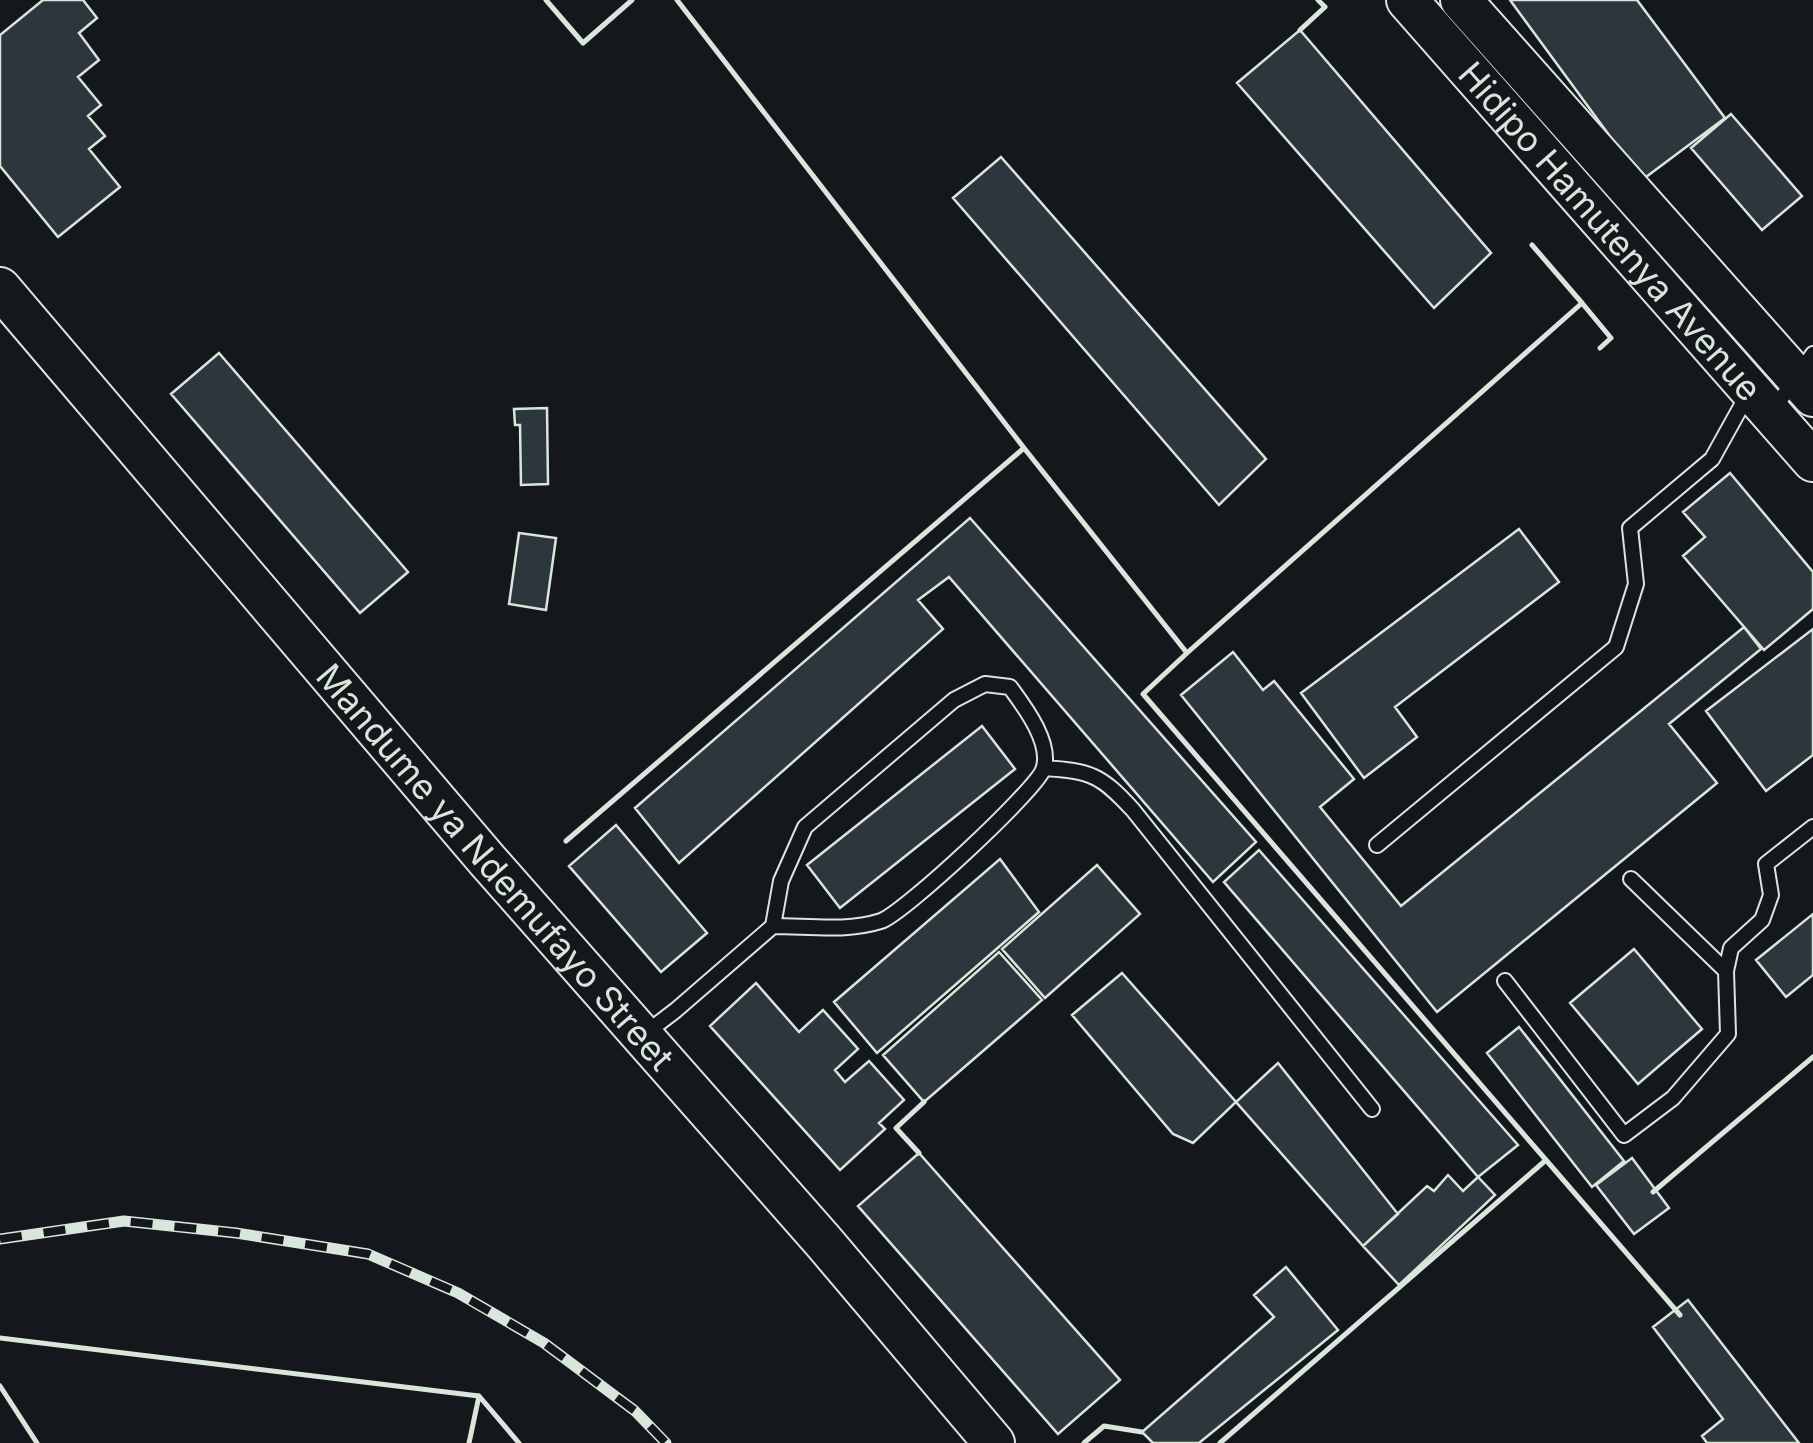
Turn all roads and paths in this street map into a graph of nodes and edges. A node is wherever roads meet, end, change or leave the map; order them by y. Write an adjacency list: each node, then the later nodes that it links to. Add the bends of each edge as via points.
1 (1407, 0): 5 (street, Hidipo Hamutenya Avenue)
2 (1461, 0): 4 (street, Hidipo Hamutenya Avenue)
3 (0, 288): 14 (street, Mandume ya Ndemufayo Street)
4 (1808, 376): 5 (lane)
5 (1761, 400): 6 (street, Hidipo Hamutenya Avenue); 9 (lane, via 1712,459 1630,528 1636,584 1616,647)
6 (1813, 460)
7 (1044, 768): 11 (lane, via 1025,795 884,920 854,927); 11 (lane, via 1030,714 1010,687 984,684 954,700 805,827 781,881); 15 (lane, via 1082,770 1112,787)
8 (1813, 827): 12 (lane, via 1766,864 1771,896 1762,920 1732,948)
9 (1377, 845)
10 (1632, 878): 12 (lane)
11 (774, 926): 14 (lane)
12 (1726, 970): 13 (lane, via 1728,1034 1673,1098 1624,1135)
13 (1504, 981)
14 (642, 1036): 16 (street, Mandume ya Ndemufayo Street)
15 (1372, 1109)
16 (994, 1443)

